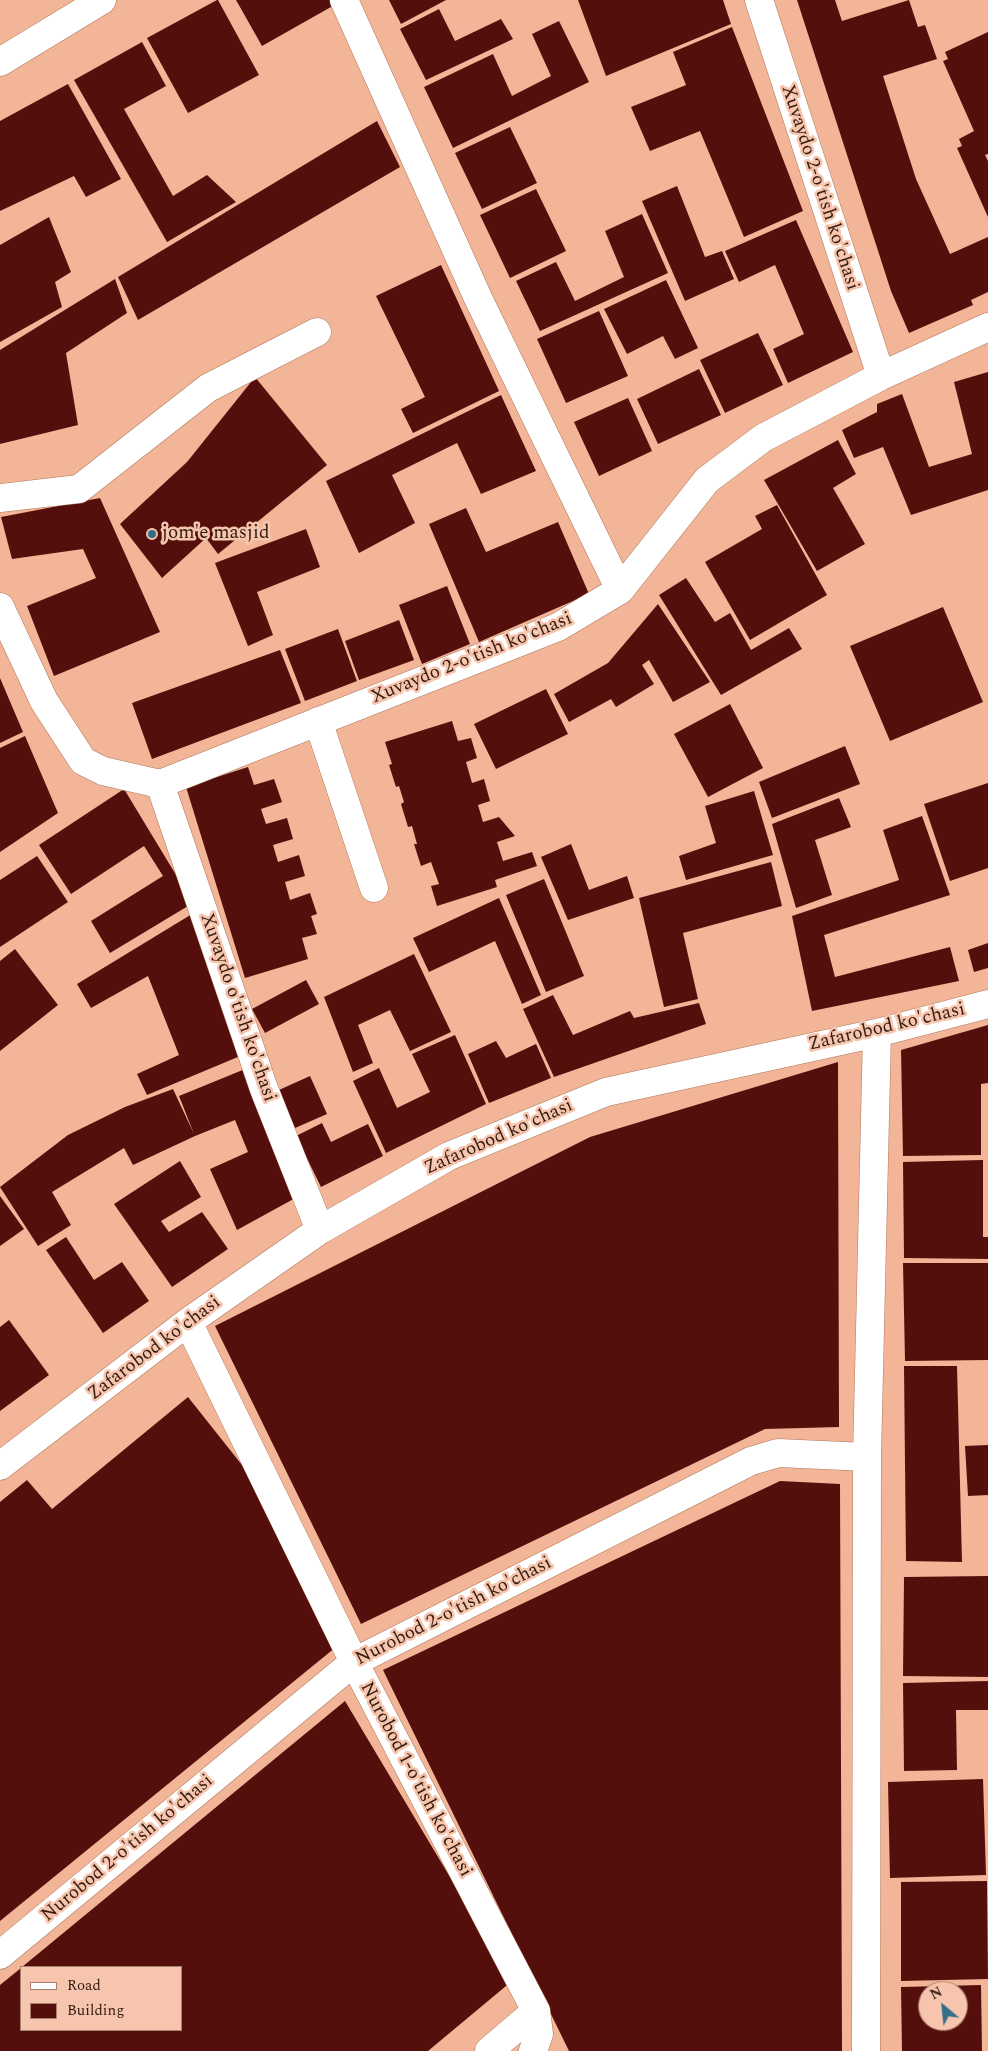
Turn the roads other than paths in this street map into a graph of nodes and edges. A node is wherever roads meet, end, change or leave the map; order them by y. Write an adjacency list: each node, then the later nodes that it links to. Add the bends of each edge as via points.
1 (102, 0): 4 (street)
2 (344, 0): 9 (street, via 478,298)
3 (759, 0): 7 (street, Xuvaydo 2-o'tish ko'chasi)
4 (0, 62)
5 (988, 327): 7 (street, Xuvaydo 2-o'tish ko'chasi)
6 (317, 332): 8 (street, via 208,388 80,489)
7 (881, 376): 9 (street, Xuvaydo 2-o'tish ko'chasi, via 764,438 707,480)
8 (0, 498)
9 (620, 590): 11 (street, Xuvaydo 2-o'tish ko'chasi, via 558,627)
10 (0, 607): 12 (street, via 44,701 83,761 103,771)
11 (318, 722): 12 (street, Xuvaydo 2-o'tish ko'chasi); 13 (street)
12 (160, 784): 16 (street, Xuvaydo o'tish ko'chasi, via 264,1089)
13 (374, 888)
14 (988, 1004): 15 (street, Zafarobod ko'chasi)
15 (877, 1033): 16 (street, Zafarobod ko'chasi, via 606,1092 449,1156); 18 (street)
16 (320, 1230): 17 (street, Zafarobod ko'chasi)
17 (188, 1322): 19 (street, Zafarobod ko'chasi); 20 (street, Nurobod 1-o'tish ko'chasi)
18 (867, 1457): 20 (street, Nurobod 2-o'tish ko'chasi, via 778,1454 751,1461); 25 (street)
19 (0, 1466)
20 (354, 1662): 21 (street, Nurobod 2-o'tish ko'chasi); 22 (street, Nurobod 1-o'tish ko'chasi)
21 (0, 1955)
22 (536, 2011): 23 (street); 24 (street, Nurobod 1-o'tish ko'chasi, via 538,2034)
23 (489, 2051)
24 (533, 2051)
25 (866, 2051)

